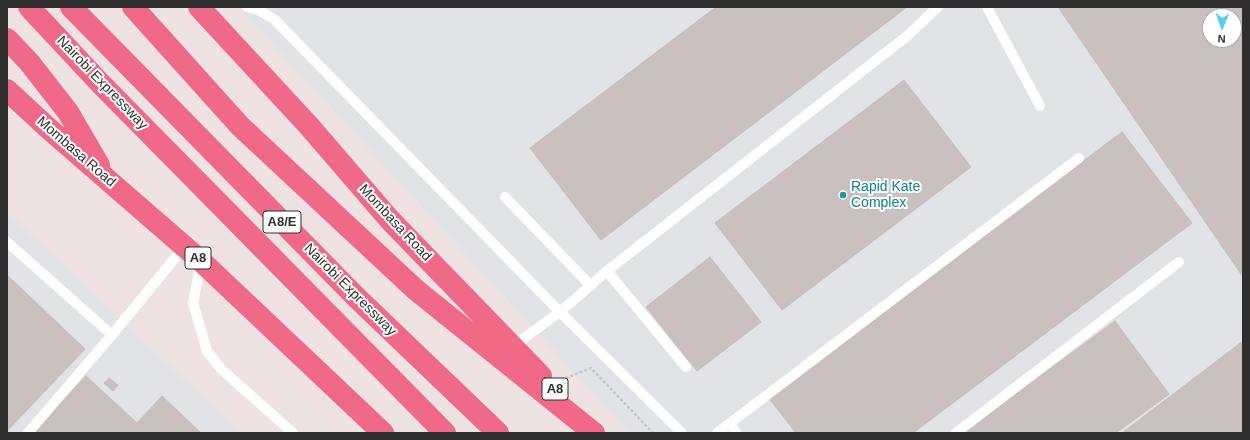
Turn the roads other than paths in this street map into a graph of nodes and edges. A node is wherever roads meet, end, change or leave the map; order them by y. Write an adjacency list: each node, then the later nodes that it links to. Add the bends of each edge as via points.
1 (29, 7): 28 (highway, Nairobi Expressway / A8/E)
2 (71, 7): 29 (highway, Nairobi Expressway / A8/E, via 357,298)
3 (133, 7): 30 (highway, via 240,126 416,290)
4 (200, 7): 22 (highway, Mombasa Road / A8, via 390,220)
5 (247, 7): 20 (lane, via 274,19)
6 (938, 7): 18 (lane, via 907,36)
7 (987, 7): 10 (lane)
8 (7, 40): 12 (highway, via 29,62 68,112)
9 (7, 90): 12 (highway, Mombasa Road / A8)
10 (1040, 106)
11 (1079, 158): 24 (lane)
12 (107, 180): 15 (highway, Mombasa Road / A8)
13 (505, 197): 19 (lane)
14 (7, 242): 21 (lane)
15 (184, 247): 16 (highway, Mombasa Road / A8); 21 (lane)
16 (201, 262): 26 (lane, via 193,303 206,351 221,370); 27 (highway, Mombasa Road / A8)
17 (1179, 262): 34 (lane)
18 (607, 271): 19 (lane); 23 (lane)
19 (591, 286): 20 (lane)
20 (560, 312): 22 (lane); 31 (lane)
21 (112, 335): 25 (lane)
22 (513, 346): 30 (highway, Mombasa Road / A8)
23 (686, 367)
24 (729, 424): 32 (lane); 33 (lane)
25 (28, 433)
26 (293, 433)
27 (382, 433)
28 (445, 433)
29 (498, 433)
30 (595, 433)
31 (682, 433)
32 (717, 433)
33 (737, 433)
34 (956, 433)

